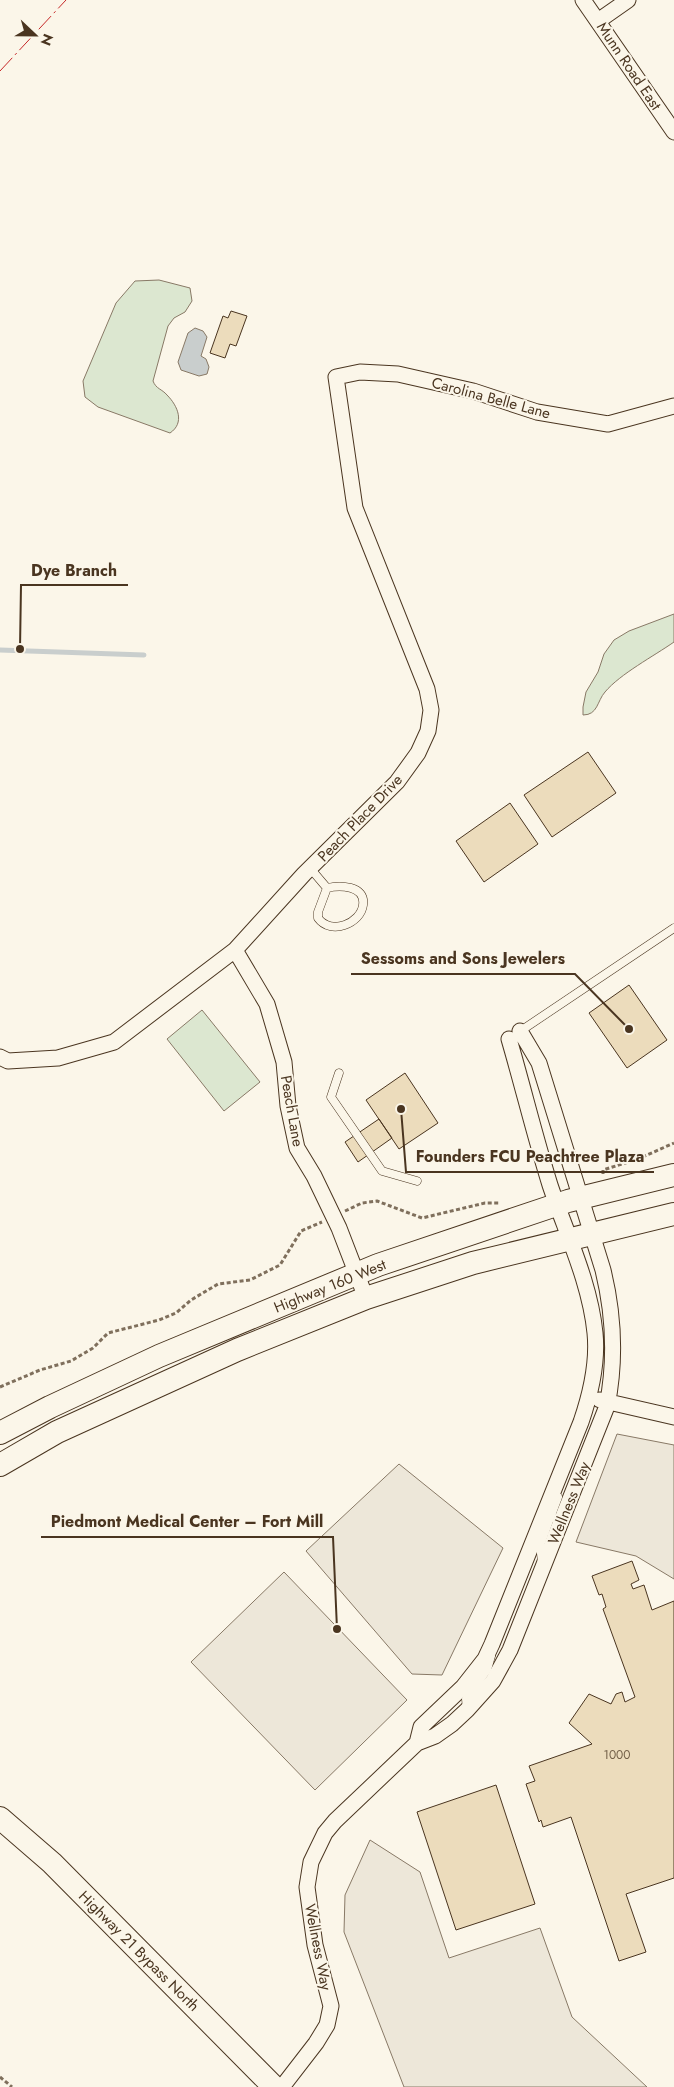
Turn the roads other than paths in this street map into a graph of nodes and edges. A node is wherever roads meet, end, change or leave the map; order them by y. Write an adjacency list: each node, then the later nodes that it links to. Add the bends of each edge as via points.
1 (583, 0): 3 (street, Munn Road East)
2 (628, 0): 3 (street)
3 (598, 21): 4 (street, Munn Road East)
4 (674, 132)
5 (336, 377): 6 (street, Carolina Belle Lane, via 360,372 398,374 473,391 537,412 608,424); 7 (street, Peach Place Drive, via 355,508 426,689 431,710 428,732 418,753 397,782)
6 (674, 406)
7 (310, 868): 8 (lane); 10 (street, Peach Place Drive)
8 (327, 888): 8 (lane, via 318,918 328,927 336,928 356,917 364,902 355,889 342,885)
9 (674, 928): 11 (lane)
10 (235, 950): 12 (street, Peach Place Drive, via 114,1042 58,1058 8,1061); 20 (street, Peach Lane, via 267,1004 284,1062 288,1106 297,1148 334,1217)
11 (514, 1035): 16 (street, Wellness Way, via 539,1063); 18 (street, Wellness Way)
12 (0, 1057)
13 (339, 1073): 15 (lane, via 331,1097 382,1171)
14 (674, 1175): 16 (main road, Highway 160 West)
15 (417, 1181)
16 (581, 1198): 18 (main road, Highway 160 West); 19 (street, Wellness Way)
17 (674, 1214): 19 (main road, Highway 160 West)
18 (564, 1223): 19 (main road, Highway 160 West); 20 (main road, Highway 160 West); 21 (main road, Highway 160 West, via 473,1263); 22 (street, Wellness Way, via 583,1277 595,1334)
19 (590, 1226): 23 (street, Wellness Way, via 613,1321)
20 (357, 1274): 21 (street, Peach Lane); 25 (main road, Highway 160 West, via 159,1356)
21 (366, 1298): 26 (main road, Highway 160 West, via 210,1362 57,1432)
22 (589, 1397): 23 (street); 27 (street, Wellness Way)
23 (608, 1402): 24 (street); 28 (street, Wellness Way)
24 (674, 1417)
25 (0, 1434)
26 (0, 1465)
27 (561, 1473): 28 (lane, via 554,1510 540,1545); 29 (street, Wellness Way)
28 (544, 1567): 30 (street, Wellness Way)
29 (506, 1613): 30 (street); 31 (street, Wellness Way)
30 (522, 1618): 32 (street, Wellness Way, via 499,1672)
31 (492, 1644): 32 (lane, via 488,1670 466,1699); 33 (street, Wellness Way, via 485,1659 463,1687 421,1727)
32 (467, 1710): 33 (street, Wellness Way, via 435,1736)
33 (417, 1743): 36 (street, Wellness Way, via 335,1821 325,1833 311,1862 307,1887 315,1945 331,2006 328,2025)
34 (0, 1818): 35 (main road, Highway 21 Bypass North, via 52,1863)
35 (274, 2087)
36 (282, 2087)

